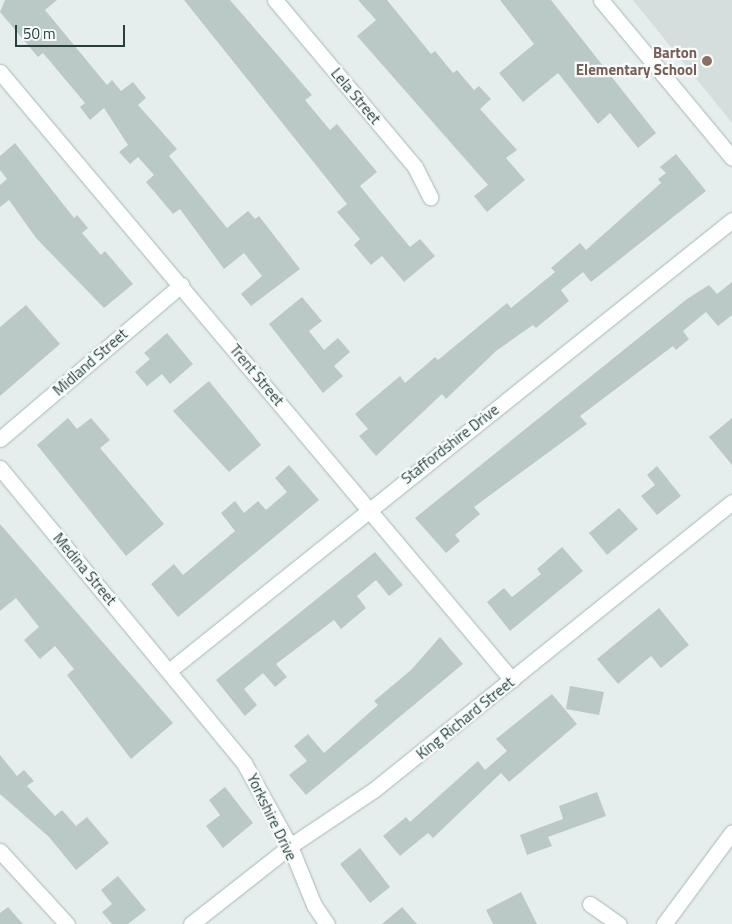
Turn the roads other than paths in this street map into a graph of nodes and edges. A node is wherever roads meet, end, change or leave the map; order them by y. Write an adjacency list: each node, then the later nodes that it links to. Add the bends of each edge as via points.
1 (275, 0): 5 (street, Lela Street, via 414,167)
2 (601, 0): 4 (street)
3 (0, 72): 7 (street, Trent Street)
4 (732, 158)
5 (430, 197)
6 (732, 220): 11 (street, Staffordshire Drive)
7 (181, 285): 8 (street, Midland Street); 11 (street, Trent Street)
8 (0, 439)
9 (0, 468): 12 (street, Medina Street)
10 (732, 502): 13 (street, King Richard Street)
11 (369, 508): 12 (street, Staffordshire Drive); 13 (street, Trent Street)
12 (170, 670): 15 (street, Yorkshire Drive, via 244,763)
13 (512, 680): 15 (street, King Richard Street, via 375,789)
14 (732, 832): 22 (street)
15 (290, 846): 19 (street, King Richard Street); 20 (street, Yorkshire Drive, via 306,890)
16 (0, 851): 18 (street)
17 (590, 904): 21 (street)
18 (67, 924)
19 (191, 924)
20 (327, 924)
21 (619, 924)
22 (664, 924)

